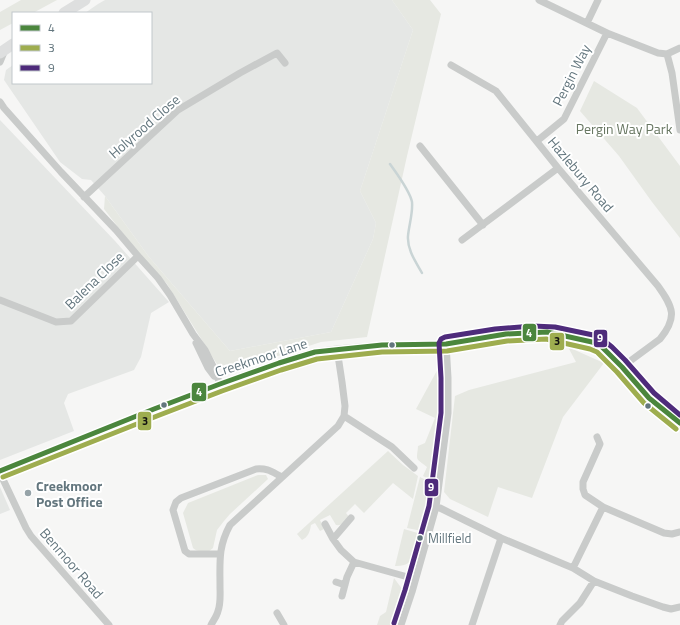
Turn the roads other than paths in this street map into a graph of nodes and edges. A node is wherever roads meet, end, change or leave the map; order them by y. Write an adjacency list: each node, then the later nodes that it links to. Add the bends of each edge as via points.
1 (85, 0): 4 (main road)
2 (539, 0): 5 (street)
3 (598, 0): 5 (street)
4 (66, 12)
5 (587, 23): 6 (street)
6 (607, 33): 9 (street, via 658,53); 15 (street, Pergin Way, via 564,119)
7 (680, 48): 9 (street)
8 (6, 49): 10 (street)
9 (667, 54): 14 (street)
10 (0, 62)
11 (285, 63): 18 (street, Holyrood Close, via 277,53 178,110)
12 (451, 65): 15 (street, Hazlebury Road, via 496,91)
13 (0, 102): 18 (street)
14 (680, 130)
15 (537, 141): 17 (street, Hazlebury Road)
16 (420, 146): 19 (street)
17 (558, 168): 19 (street); 23 (street, Hazlebury Road, via 668,299)
18 (84, 197): 21 (street)
19 (483, 225): 20 (street)
20 (462, 240)
21 (138, 256): 22 (street, Balena Close, via 71,321 56,322); 28 (street, via 170,295 192,334 205,350)
22 (0, 300)
23 (672, 318): 24 (street); 27 (street, via 670,326 660,339)
24 (680, 318)
25 (446, 344): 26 (street, Creekmoor Lane); 27 (street, Creekmoor Lane, via 506,334 547,332 592,342 600,346); 35 (street, via 448,413)
26 (337, 349): 28 (street, Creekmoor Lane, via 315,352); 29 (street, via 345,406)
27 (622, 367): 30 (street, Creekmoor Lane, via 649,398)
28 (220, 384): 33 (street, Creekmoor Lane)
29 (344, 416): 32 (street, via 392,447); 34 (street, via 338,426)
30 (680, 423)
31 (597, 437): 36 (street, via 604,444 583,482 583,489 585,495)
32 (414, 468)
33 (0, 472): 52 (street, Benmoor Road, via 31,536)
34 (282, 477): 42 (street, via 230,525); 42 (street, via 264,468 256,469 176,502 173,510 185,551 189,554)
35 (436, 507): 40 (street); 45 (street)
36 (603, 507): 39 (street, via 664,533); 44 (street)
37 (351, 518): 41 (street)
38 (325, 524): 41 (street)
39 (680, 532)
40 (501, 538): 44 (street); 56 (street)
41 (333, 539): 43 (street)
42 (220, 554): 53 (street, via 220,599 218,611)
43 (354, 562): 45 (street); 48 (street)
44 (573, 568): 46 (street)
45 (415, 579): 55 (street)
46 (594, 581): 50 (street, via 663,607); 57 (street, via 580,603)
47 (336, 582): 48 (street)
48 (345, 585): 49 (street)
49 (342, 596)
50 (680, 607)
51 (277, 613): 54 (street)
52 (109, 625)
53 (211, 625)
54 (284, 625)
55 (401, 625)
56 (472, 625)
57 (560, 625)

